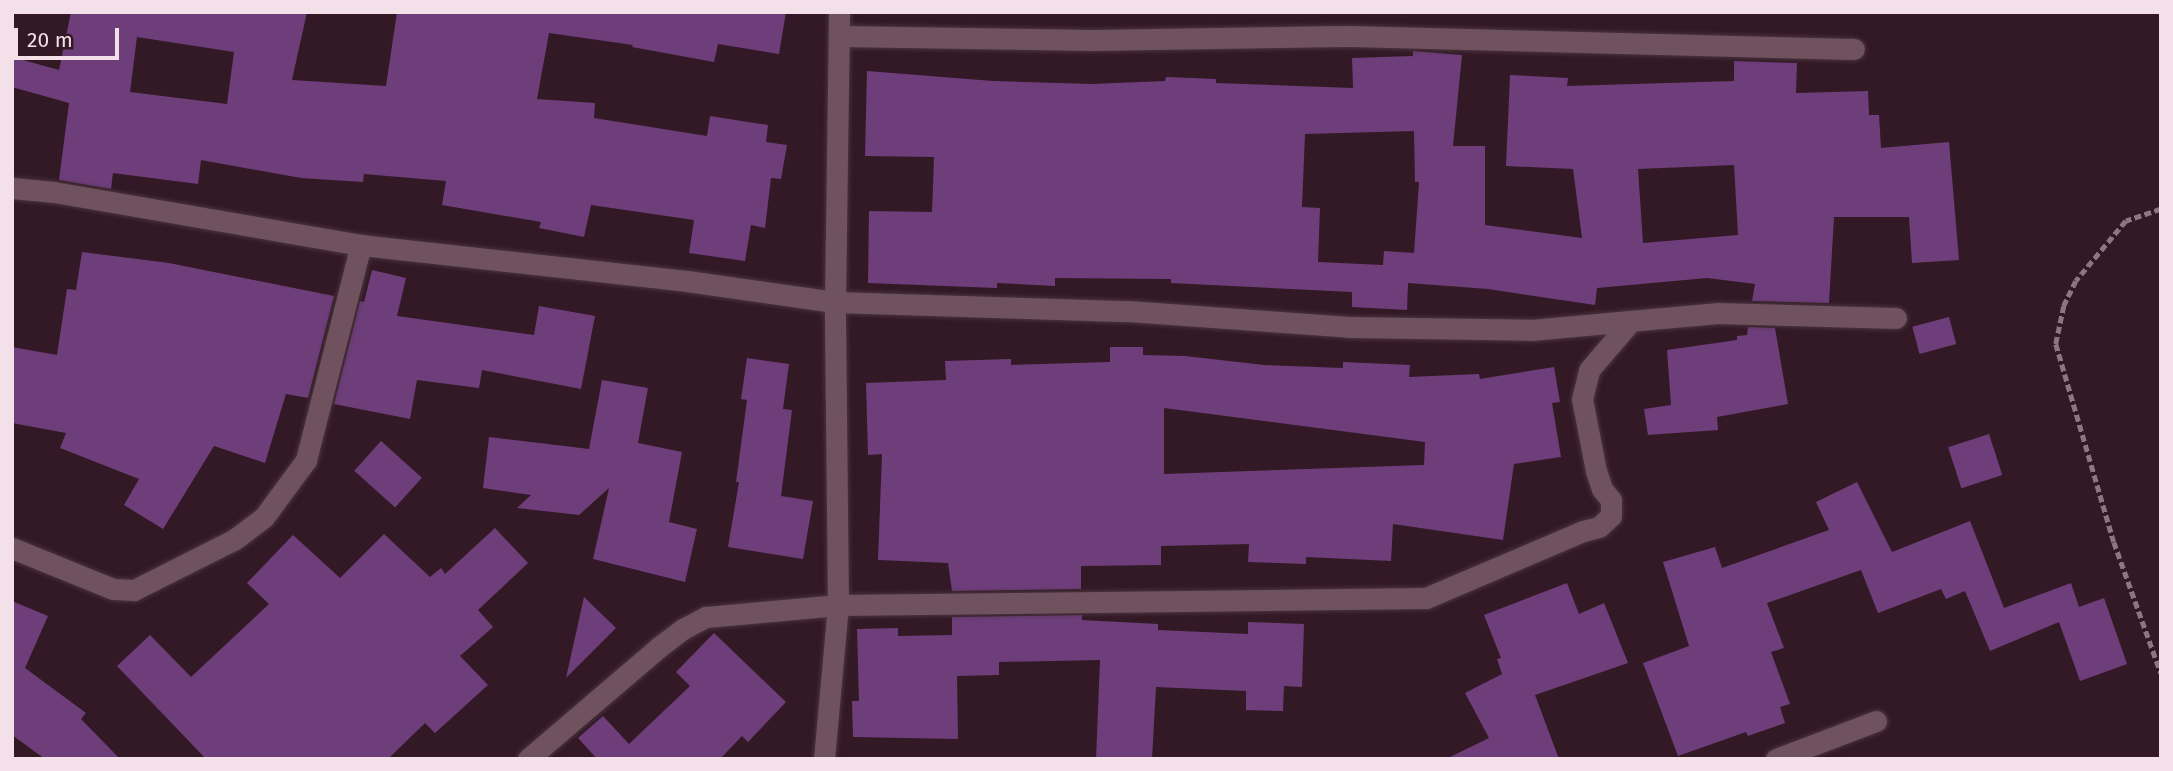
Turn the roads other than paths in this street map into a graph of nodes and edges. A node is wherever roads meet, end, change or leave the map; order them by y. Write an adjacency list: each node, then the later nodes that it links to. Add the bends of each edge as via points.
1 (839, 12): 2 (street)
2 (840, 36): 3 (street, via 1093,40 1351,36); 6 (street)
3 (1854, 48)
4 (12, 188): 5 (street)
5 (361, 245): 6 (street); 9 (street, via 306,460 264,517 235,539 134,590 113,589)
6 (835, 302): 8 (street, via 1128,311 1349,327 1531,330); 10 (street)
7 (1896, 318): 8 (street, via 1718,313)
8 (1630, 321): 10 (street, via 1589,370 1582,399 1596,471 1611,500 1611,516 1599,527 1426,598)
9 (12, 548)
10 (838, 606): 12 (street, via 706,617 659,647); 13 (street)
11 (1876, 721): 14 (street)
12 (528, 759)
13 (824, 759)
14 (1776, 759)

